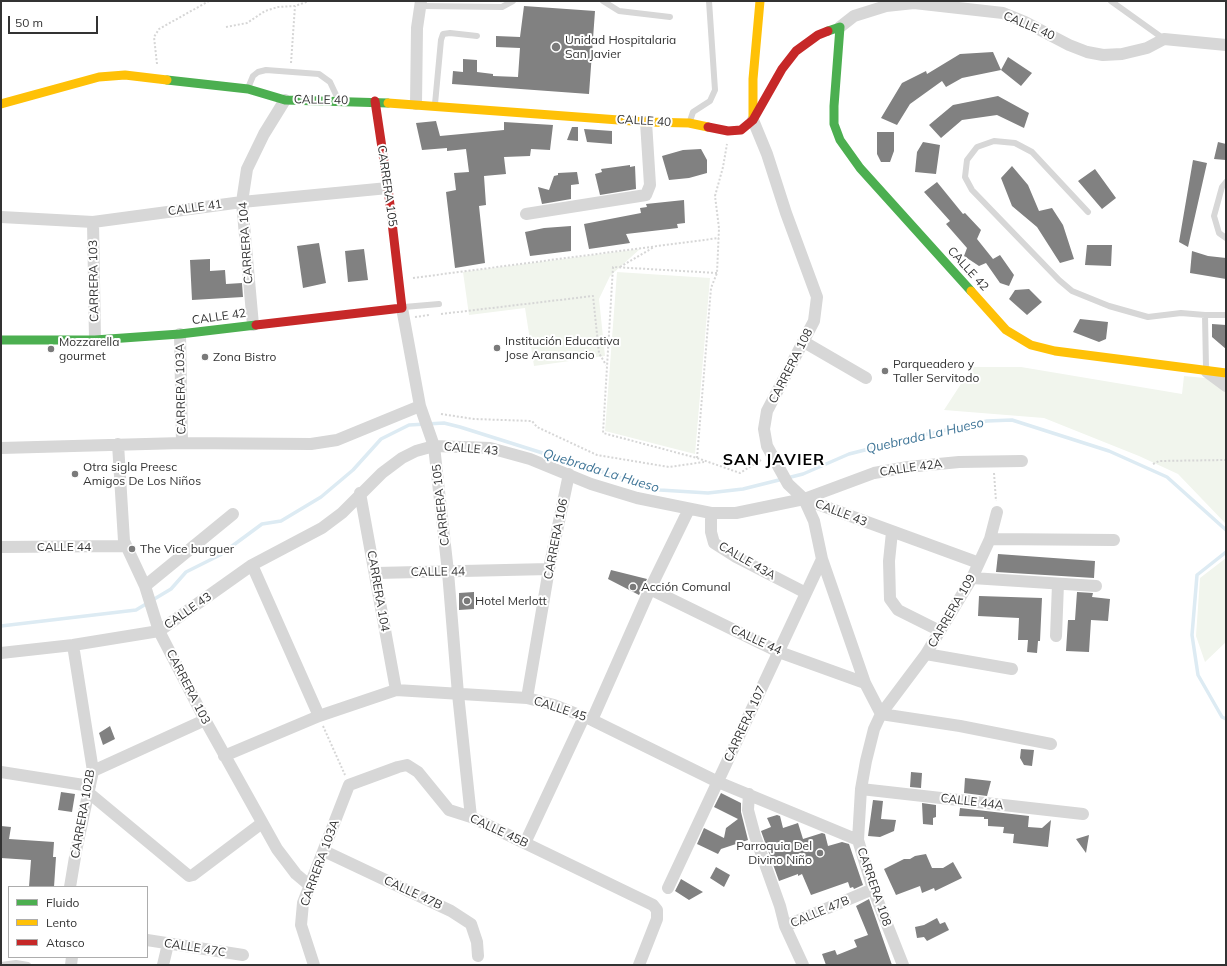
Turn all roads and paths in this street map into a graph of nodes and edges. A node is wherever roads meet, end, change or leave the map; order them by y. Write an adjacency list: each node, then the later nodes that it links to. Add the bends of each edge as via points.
1 (209, 1): 19 (path, via 159,29 154,37 154,51)
2 (310, 1): 9 (path)
3 (513, 1): 8 (lane, via 502,7)
4 (603, 1): 10 (lane, via 619,11)
5 (709, 1): 29 (lane, via 715,90 710,101 693,112)
6 (760, 1): 27 (street, CARRERA 108)
7 (1111, 1): 14 (lane)
8 (421, 4): 25 (street, via 417,28)
9 (295, 6): 12 (path, via 272,9 247,22); 18 (path)
10 (670, 17)
11 (840, 26): 14 (street, CALLE 40, via 854,16 886,6 914,3 1003,13 1087,52 1103,55 1122,54 1146,48); 27 (street, CALLE 40, via 818,35 796,51 782,69); 54 (street, CALLE 42, via 834,124 840,140 860,168 1006,330 1031,345 1056,351)
12 (226, 27)
13 (477, 36): 26 (lane, via 443,34 440,40)
14 (1164, 39): 15 (street)
15 (1207, 43): 16 (street); 17 (street)
16 (1226, 45)
17 (1226, 49)
18 (291, 72): 20 (lane, via 258,72 253,76); 22 (lane, via 319,74 325,77)
19 (160, 78): 20 (street, CALLE 40); 24 (street, CALLE 40, via 125,75 99,77)
20 (248, 89): 21 (street, CALLE 40)
21 (285, 100): 22 (street, CALLE 40); 33 (street, CARRERA 104, via 247,169)
22 (338, 100): 23 (street, CALLE 40)
23 (375, 102): 25 (street, CALLE 40); 32 (street, CARRERA 105)
24 (1, 104)
25 (416, 104): 26 (street, CALLE 40)
26 (435, 105): 28 (street, CALLE 40)
27 (753, 120): 30 (street, CALLE 40, via 741,130); 52 (street, CARRERA 108, via 817,297 814,321)
28 (646, 122): 29 (street, CALLE 40); 35 (street, via 650,184 646,195)
29 (689, 123): 30 (street, CALLE 40)
30 (728, 131): 38 (path, via 723,167 715,196)
31 (1226, 182): 39 (lane, via 1222,187 1214,216 1219,233)
32 (388, 188): 33 (street, CALLE 41); 43 (street, CARRERA 105)
33 (242, 202): 37 (street, CALLE 41); 48 (street, CARRERA 104)
34 (1088, 212): 46 (lane, via 1032,152 1015,143 994,141 977,147 967,160 965,177 972,190 1072,291 1109,306 1148,317 1181,312)
35 (526, 214)
36 (1, 217): 37 (street, CALLE 41)
37 (93, 222): 51 (street, CARRERA 103)
38 (719, 238): 40 (path); 42 (path)
39 (1226, 238)
40 (655, 247): 41 (path); 43 (path)
41 (619, 268): 42 (path); 53 (path, via 613,267)
42 (717, 273): 65 (path, via 711,288)
43 (399, 280): 45 (street, CARRERA 105)
44 (439, 304): 45 (lane, CALLE 42)
45 (403, 313): 48 (street, CALLE 42); 53 (path, via 593,296 599,353); 58 (street, CARRERA 105)
46 (1205, 315): 47 (lane); 54 (lane)
47 (1226, 315)
48 (253, 325): 49 (street, CALLE 42)
49 (180, 334): 51 (street, CALLE 42); 60 (street, CARRERA 103A)
50 (1, 340): 51 (street, CALLE 42)
51 (95, 340)
52 (804, 342): 56 (street); 64 (street, CARRERA 108, via 767,411 764,429)
53 (607, 366): 65 (path, via 603,433)
54 (1206, 371): 55 (street, CALLE 42); 57 (street)
55 (1226, 373)
56 (866, 378)
57 (1226, 386)
58 (420, 406): 60 (street, via 336,440 311,444); 62 (street, CARRERA 105)
59 (441, 414): 69 (path, via 474,419 532,421 537,427 597,455 669,467)
60 (182, 443): 61 (street)
61 (118, 444): 63 (street); 81 (street, CARRERA 103)
62 (434, 446): 71 (street, CALLE 43, via 490,448 530,459); 72 (street, CALLE 43, via 402,458); 87 (street, CARRERA 105)
63 (1, 448)
64 (771, 454): 69 (path, via 740,473); 73 (street, CARRERA 108, via 788,484)
65 (697, 458): 69 (path)
66 (1022, 460): 68 (street, CALLE 42A)
67 (1226, 460): 70 (path, via 1159,461)
68 (992, 461): 73 (street, CALLE 42A, via 908,466 874,473); 75 (path)
69 (705, 462)
70 (1153, 464)
71 (569, 474): 74 (street, CALLE 43, via 591,484 637,498); 86 (street, CARRERA 106)
72 (360, 493): 85 (street, CALLE 43, via 342,513 322,528); 88 (street, CARRERA 104)
73 (804, 498): 76 (street, CALLE 43, via 736,513); 78 (street, CALLE 43); 83 (street, CARRERA 108, via 814,521)
74 (689, 509): 76 (street, CALLE 43); 93 (street)
75 (997, 512): 79 (street, CARRERA 109)
76 (711, 513): 94 (street, CALLE 43A, via 714,543)
77 (233, 514): 92 (street)
78 (892, 532): 84 (street, CALLE 43); 96 (street, via 889,562 890,599 898,610)
79 (990, 539): 80 (street); 84 (street, CARRERA 109)
80 (1114, 540)
81 (126, 546): 82 (street, CALLE 44); 92 (street, CARRERA 103)
82 (1, 547)
83 (822, 559): 94 (street, CARRERA 107); 103 (street, CARRERA 108)
84 (979, 563): 89 (street, CARRERA 109)
85 (252, 565): 95 (street, CALLE 43); 109 (street)
86 (549, 569): 87 (street, CALLE 44); 106 (street, CARRERA 106)
87 (448, 572): 88 (street, CALLE 44); 105 (street, CARRERA 105)
88 (376, 573): 104 (street, CARRERA 104)
89 (972, 578): 90 (street); 96 (street, CARRERA 109)
90 (1058, 584): 91 (street); 97 (street)
91 (1096, 586)
92 (145, 588): 95 (street, CARRERA 103)
93 (650, 589): 99 (street, CALLE 44); 110 (street)
94 (806, 593): 99 (street, CARRERA 107)
95 (159, 631): 98 (street, CALLE 43); 111 (street, CARRERA 103)
96 (940, 631): 101 (street, CARRERA 109)
97 (1056, 636)
98 (73, 646): 100 (street, CALLE 43); 114 (street, CARRERA 102B)
99 (779, 652): 103 (street, CALLE 44); 116 (street, CARRERA 107)
100 (1, 653)
101 (926, 654): 102 (street); 107 (street, CARRERA 109)
102 (1012, 669)
103 (865, 683): 108 (street, CARRERA 108)
104 (396, 690): 105 (street, CALLE 45); 109 (street, CALLE 45)
105 (458, 694): 106 (street, CALLE 45); 122 (street, CARRERA 105)
106 (527, 698): 110 (street, CALLE 45)
107 (891, 703): 108 (street, CARRERA 108)
108 (881, 714): 112 (street); 118 (street, CARRERA 108, via 874,729)
109 (319, 716): 113 (street, CALLE 45); 117 (path)
110 (588, 718): 116 (street, CALLE 45); 125 (street)
111 (205, 720): 113 (street, CARRERA 103); 114 (street)
112 (1051, 744)
113 (224, 756): 123 (street, CARRERA 103)
114 (93, 771): 119 (street, CARRERA 102B)
115 (1, 772): 119 (street)
116 (718, 782): 120 (street, CALLE 45); 129 (street, CARRERA 107)
117 (349, 785): 122 (street, CALLE 45B, via 407,766 418,772 448,810); 126 (street, CARRERA 103A)
118 (861, 789): 121 (street, CALLE 44A); 124 (street, CARRERA 108)
119 (89, 790): 123 (street, via 189,876); 128 (street, CARRERA 102B)
120 (749, 794): 124 (street, CALLE 45); 131 (street, CALLE 47B, via 748,810 755,836)
121 (1083, 814)
122 (471, 817): 125 (street, CALLE 45B)
123 (262, 822): 127 (street, CARRERA 103, via 277,849 296,874)
124 (858, 840): 130 (street, CARRERA 108)
125 (525, 842): 140 (street, CALLE 45B, via 653,905 657,910 657,919)
126 (324, 851): 127 (street, CARRERA 103A); 135 (street, CALLE 47B, via 451,911 471,924 477,942)
127 (309, 885): 139 (street, CARRERA 103A, via 303,903 301,925)
128 (70, 886)
129 (668, 888)
130 (873, 889): 131 (street, CALLE 47B); 142 (street, CARRERA 108)
131 (785, 926): 141 (street)
132 (148, 940): 133 (street, CALLE 47C)
133 (168, 944): 134 (street, CALLE 47C); 138 (street)
134 (244, 955)
135 (478, 956)
136 (1, 965): 137 (lane)
137 (28, 965)
138 (163, 965)
139 (314, 965)
140 (639, 965)
141 (803, 965)
142 (903, 965)

